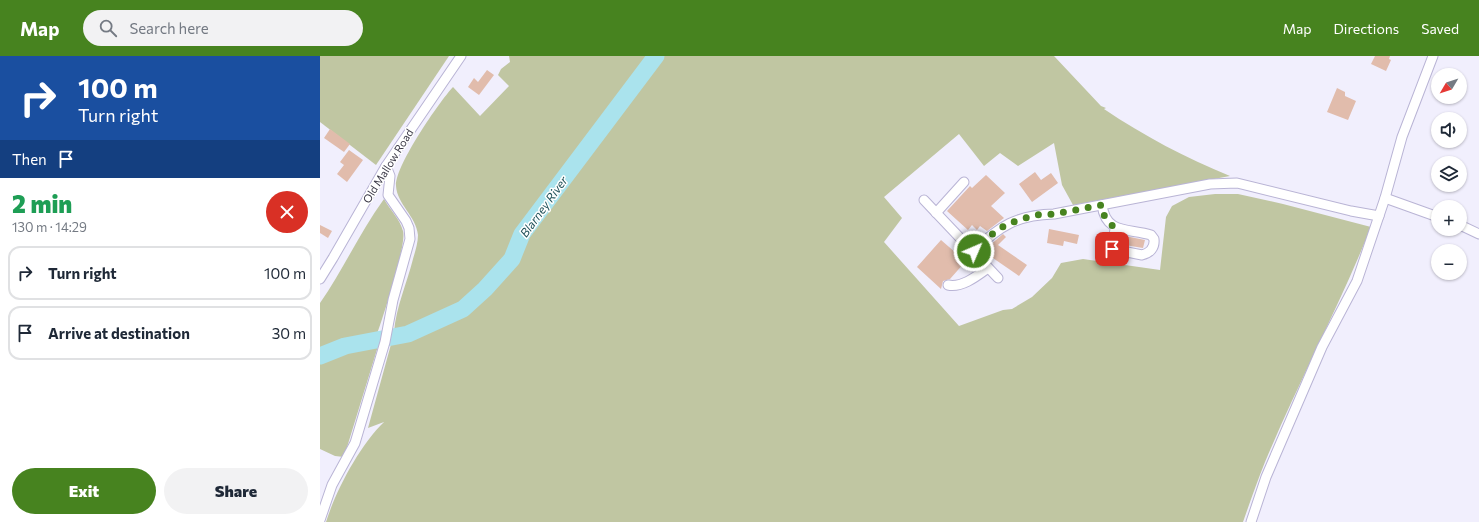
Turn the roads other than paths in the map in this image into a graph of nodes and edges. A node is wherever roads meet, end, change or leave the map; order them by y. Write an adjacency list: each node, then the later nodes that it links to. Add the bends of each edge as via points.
1 (461, 56): 3 (street, Old Mallow Road)
2 (1433, 56): 5 (street, via 1402,137)
3 (386, 166): 16 (street, Old Mallow Road); 19 (street, via 390,176 388,195 406,221 410,239 393,300 385,342 355,443 332,485)
4 (964, 182): 8 (street)
5 (1385, 198): 9 (street); 10 (street)
6 (924, 200): 8 (street)
7 (1102, 205): 10 (street, via 1210,184 1237,183); 12 (street, via 1103,214); 14 (street, via 1035,215 1007,224)
8 (936, 213): 14 (street)
9 (1431, 214)
10 (1379, 216): 20 (street, via 1357,281 1319,354 1266,478)
11 (1467, 228): 13 (street)
12 (1115, 229): 12 (street, via 1112,249 1142,255 1153,248 1154,239 1151,235)
13 (1479, 234)
14 (974, 251): 15 (street)
15 (988, 268): 17 (street); 18 (street, via 954,287)
16 (320, 278)
17 (998, 278)
18 (948, 285)
19 (320, 520)
20 (1251, 522)

